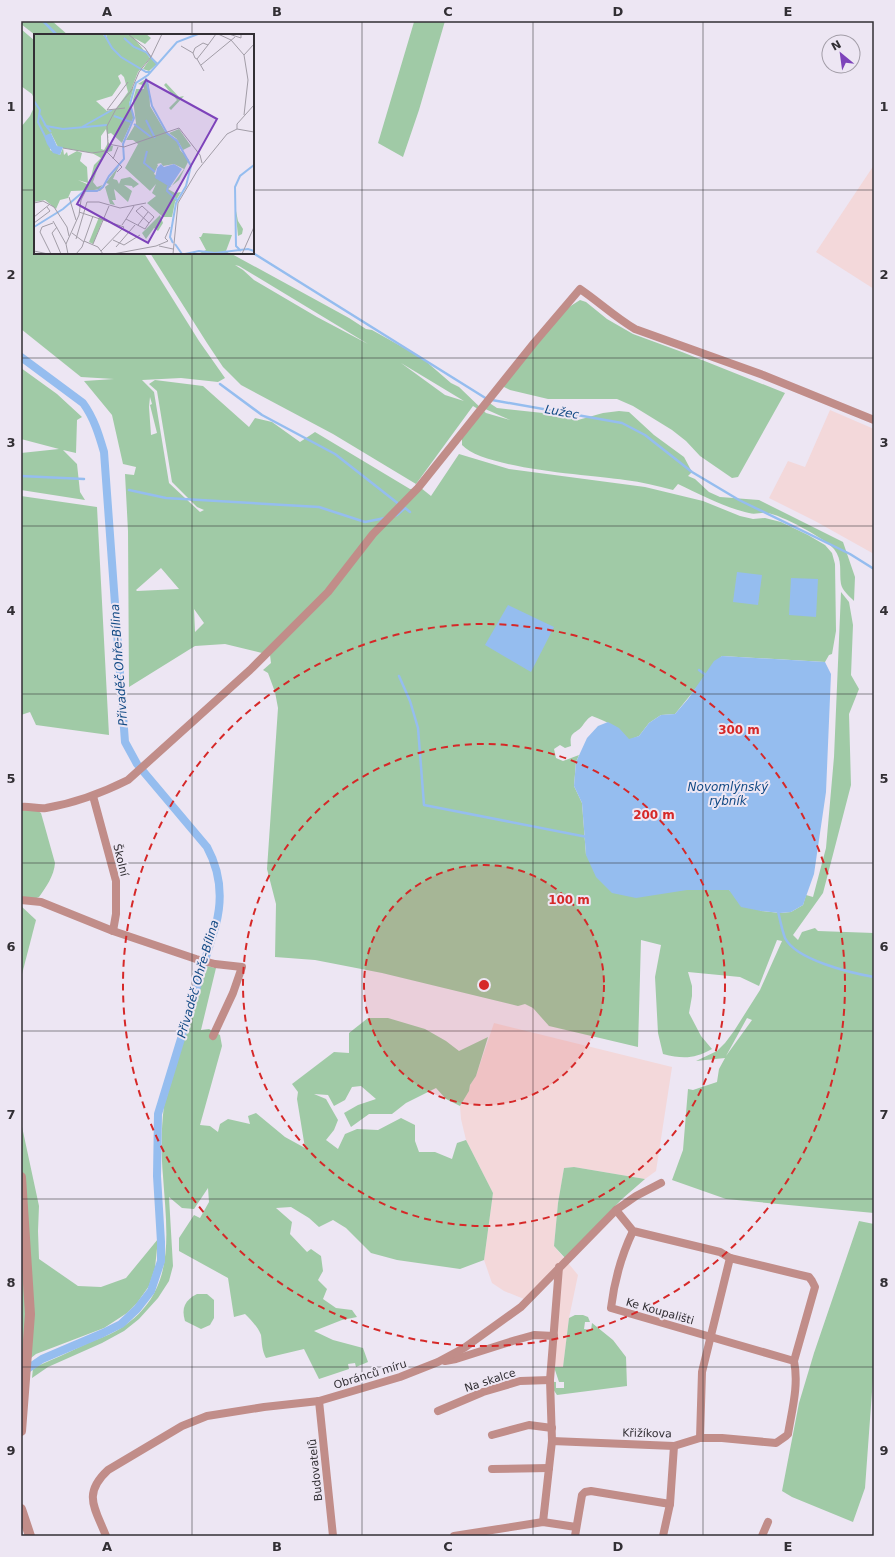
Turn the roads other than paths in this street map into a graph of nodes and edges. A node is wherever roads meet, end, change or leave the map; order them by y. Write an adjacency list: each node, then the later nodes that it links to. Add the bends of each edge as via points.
1 (874, 420): 2 (street, via 763,375 634,329 580,289 418,488 373,534 328,592 250,670 148,763 133,776)
2 (93, 796): 3 (street, via 44,808); 5 (street, Školní, via 116,881)
3 (21, 807)
4 (21, 900): 5 (street, via 41,902)
5 (113, 931): 6 (street, via 196,959 242,967)
6 (213, 1036)
7 (21, 1177): 21 (street, via 30,1314)
8 (661, 1183): 9 (street, Obránců míru)
9 (616, 1210): 10 (street); 12 (street, Obránců míru)
10 (633, 1231): 11 (street, via 720,1252); 14 (street, Ke Koupališti, via 620,1267 611,1308)
11 (730, 1258): 14 (street); 15 (street, via 808,1277 812,1281 815,1287)
12 (560, 1266): 13 (street); 16 (street, Obránců míru, via 521,1307 464,1348)
13 (554, 1336): 16 (street, via 534,1335); 17 (street)
14 (711, 1337): 15 (street, Ke Koupališti); 23 (street, via 702,1372)
15 (794, 1361): 23 (street, Křižíkova, via 796,1386 786,1436 776,1443 734,1438)
16 (438, 1362): 18 (street, Obránců míru, via 400,1377)
17 (550, 1380): 19 (street, Na skalce, via 520,1381 483,1392); 20 (street)
18 (319, 1401): 34 (street, Obránců míru, via 207,1416 182,1426 108,1470 95,1485 92,1498); 35 (street, Budovatelů)
19 (438, 1411)
20 (552, 1428): 22 (street, via 529,1425); 24 (street)
21 (21, 1431)
22 (492, 1435)
23 (700, 1438): 25 (street, Křižíkova)
24 (552, 1441): 25 (street, Křižíkova); 26 (street)
25 (674, 1446): 28 (street)
26 (549, 1468): 27 (street); 30 (street)
27 (492, 1469)
28 (670, 1504): 32 (street, via 585,1492 582,1495); 38 (street)
29 (21, 1509): 33 (street)
30 (544, 1522): 32 (street); 36 (street)
31 (768, 1522): 39 (street)
32 (576, 1527): 37 (street)
33 (30, 1536)
34 (106, 1536)
35 (333, 1536)
36 (454, 1536)
37 (575, 1536)
38 (663, 1536)
39 (762, 1536)

